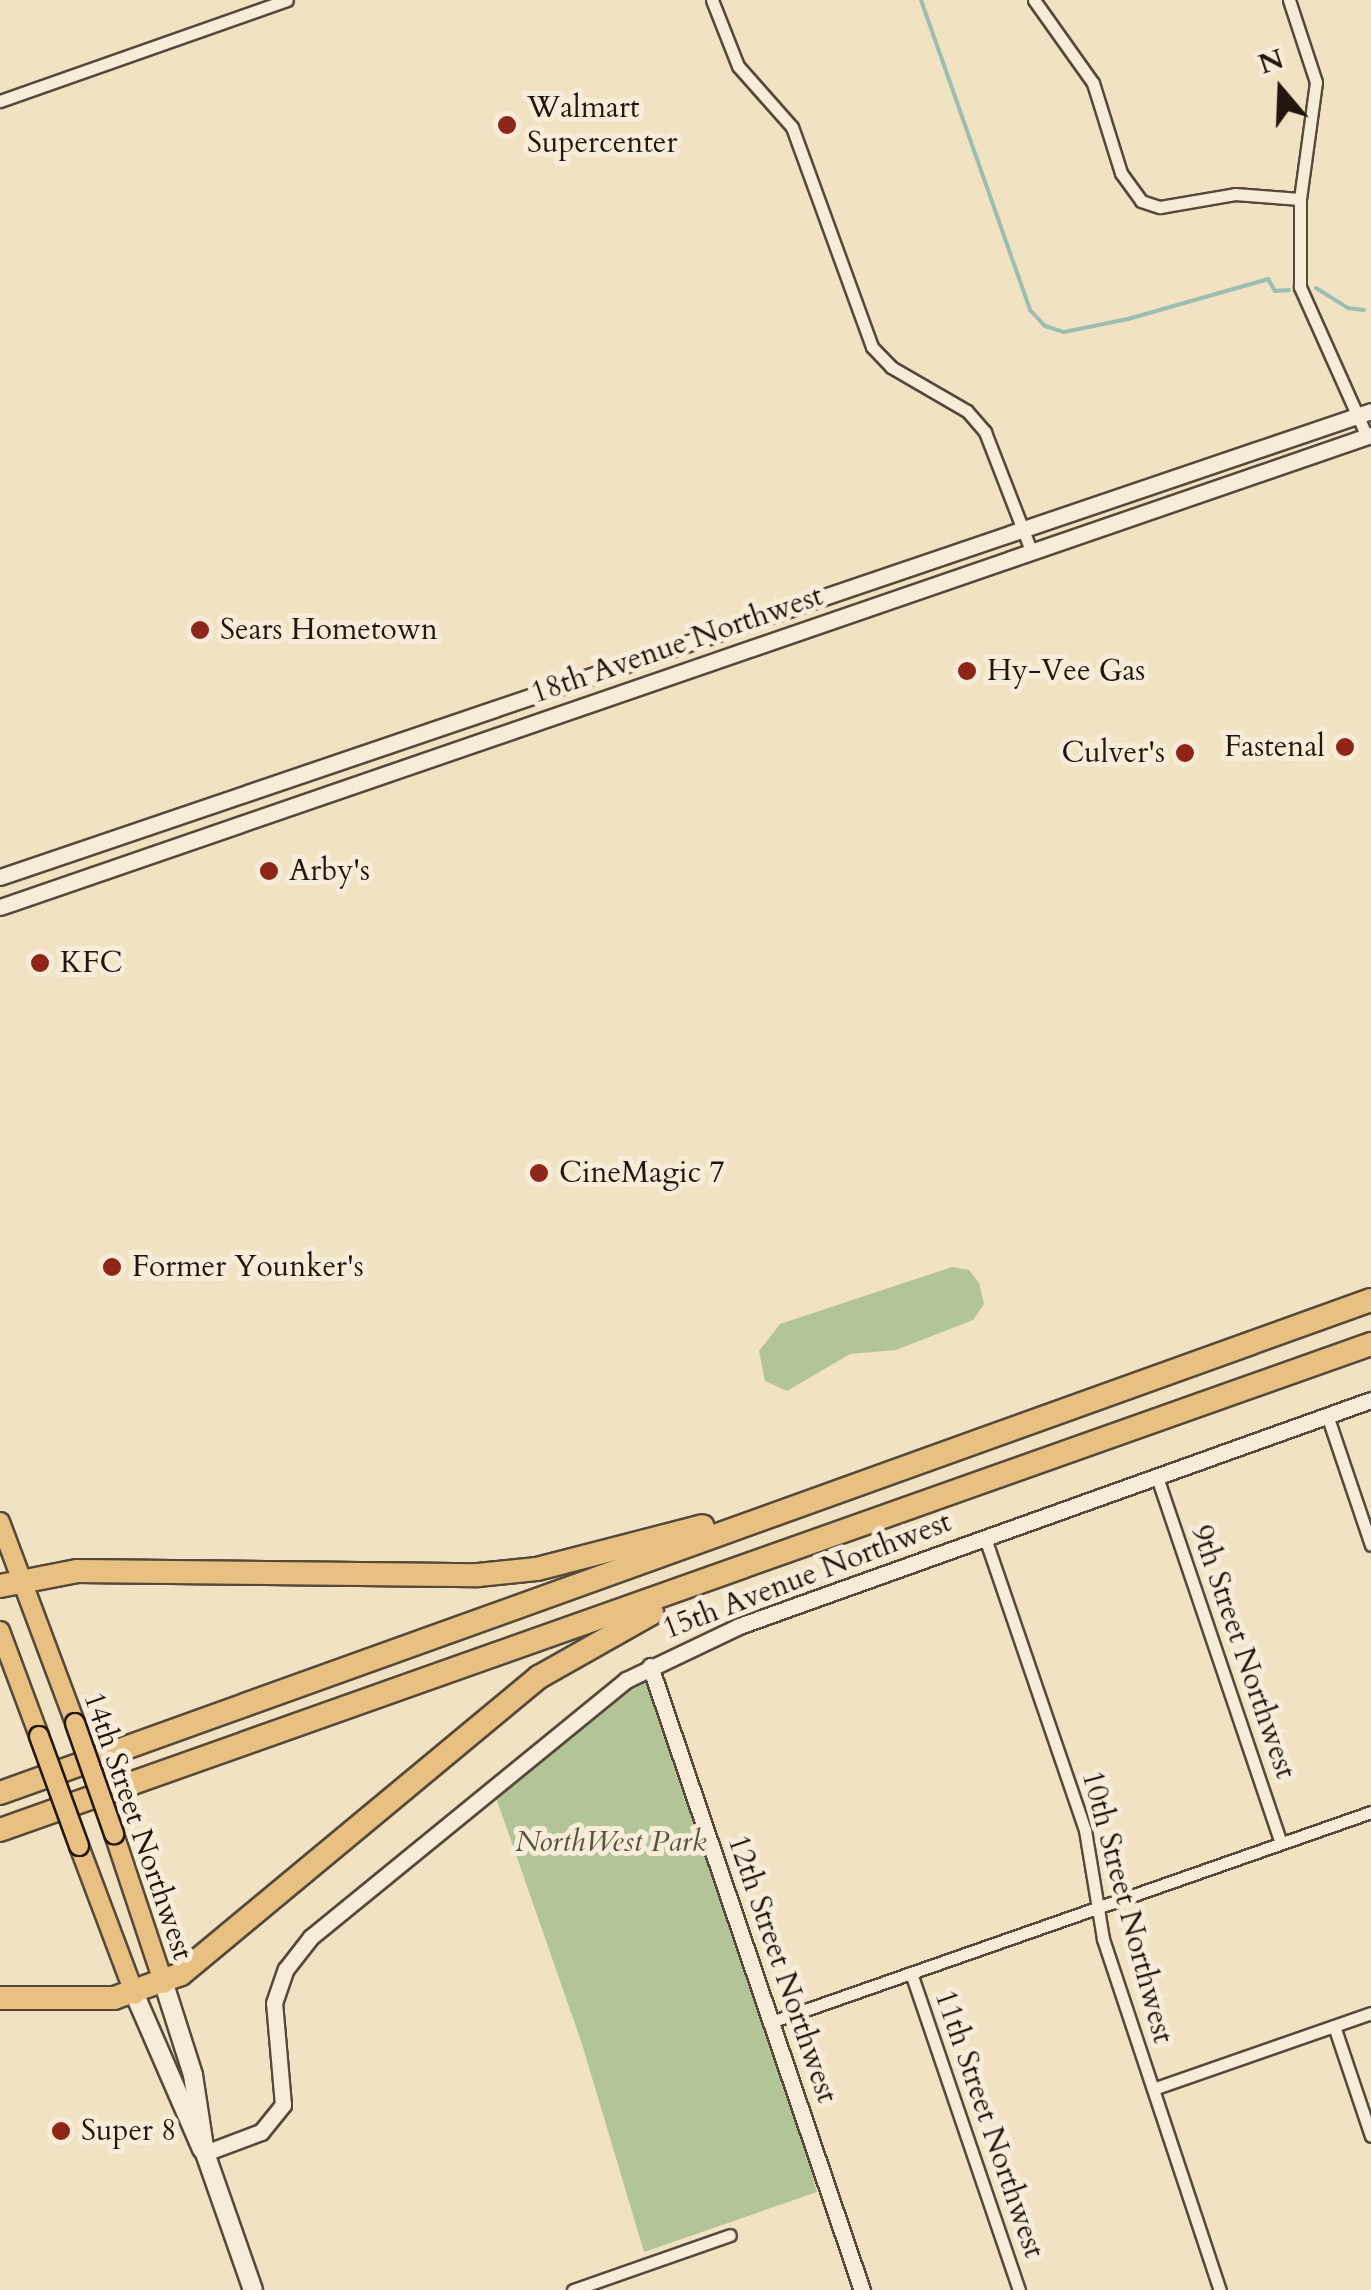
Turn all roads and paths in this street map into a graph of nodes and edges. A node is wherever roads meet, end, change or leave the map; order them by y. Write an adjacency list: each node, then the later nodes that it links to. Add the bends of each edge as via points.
1 (287, 0): 5 (street)
2 (712, 0): 9 (street, via 738,66 792,127 872,347 967,411 998,458)
3 (1034, 0): 6 (street, via 1093,83 1121,173 1141,201 1160,207 1236,194)
4 (1289, 0): 6 (street, via 1316,82)
5 (0, 101)
6 (1300, 199): 7 (street, via 1303,300)
7 (1365, 412): 8 (street); 9 (street, 18th Avenue Northwest)
8 (1369, 436): 10 (street, 18th Avenue Northwest)
9 (1024, 527): 10 (street); 11 (street, 18th Avenue Northwest)
10 (1032, 553): 12 (street, 18th Avenue Northwest)
11 (0, 877)
12 (0, 907)
13 (1371, 1300): 17 (highway)
14 (1371, 1344): 19 (highway)
15 (1371, 1400): 16 (street, 15th Avenue Northwest)
16 (1326, 1415): 18 (street, 15th Avenue Northwest); 22 (street)
17 (889, 1473): 23 (highway, via 522,1570 452,1576 78,1571); 26 (highway)
18 (1157, 1477): 21 (street, 15th Avenue Northwest); 29 (street, 9th Street Northwest)
19 (903, 1511): 28 (highway); 32 (highway, via 656,1611 567,1658)
20 (0, 1522): 23 (main road, 14th Street Northwest)
21 (985, 1538): 25 (street, 15th Avenue Northwest, via 739,1626); 30 (street, 10th Street Northwest, via 1088,1838)
22 (1371, 1546)
23 (10, 1582): 32 (main road, 14th Street Northwest, bridge, via 75,1723)
24 (0, 1631): 33 (main road, 14th Street Northwest, bridge)
25 (650, 1666): 36 (street, 12th Street Northwest); 40 (street, 15th Avenue Northwest, via 569,1723 310,1937 286,1969 274,2004 284,2104 261,2132)
26 (0, 1793)
27 (1371, 1812): 29 (street)
28 (0, 1830)
29 (1281, 1844): 30 (street)
30 (1096, 1908): 31 (street); 38 (street, 10th Street Northwest)
31 (911, 1973): 36 (street); 45 (street, 11th Street Northwest)
32 (164, 1984): 33 (highway); 40 (main road, 14th Street Northwest, via 193,2075)
33 (135, 1995): 34 (highway); 40 (main road, 14th Street Northwest)
34 (0, 1998)
35 (1371, 2013): 37 (street)
36 (771, 2022): 44 (street, 12th Street Northwest)
37 (1334, 2026): 38 (street); 39 (street)
38 (1152, 2089): 46 (street, 10th Street Northwest)
39 (1371, 2136)
40 (205, 2154): 42 (main road, 14th Street Northwest)
41 (730, 2235): 43 (street)
42 (253, 2290)
43 (573, 2290)
44 (862, 2290)
45 (1018, 2290)
46 (1220, 2290)

